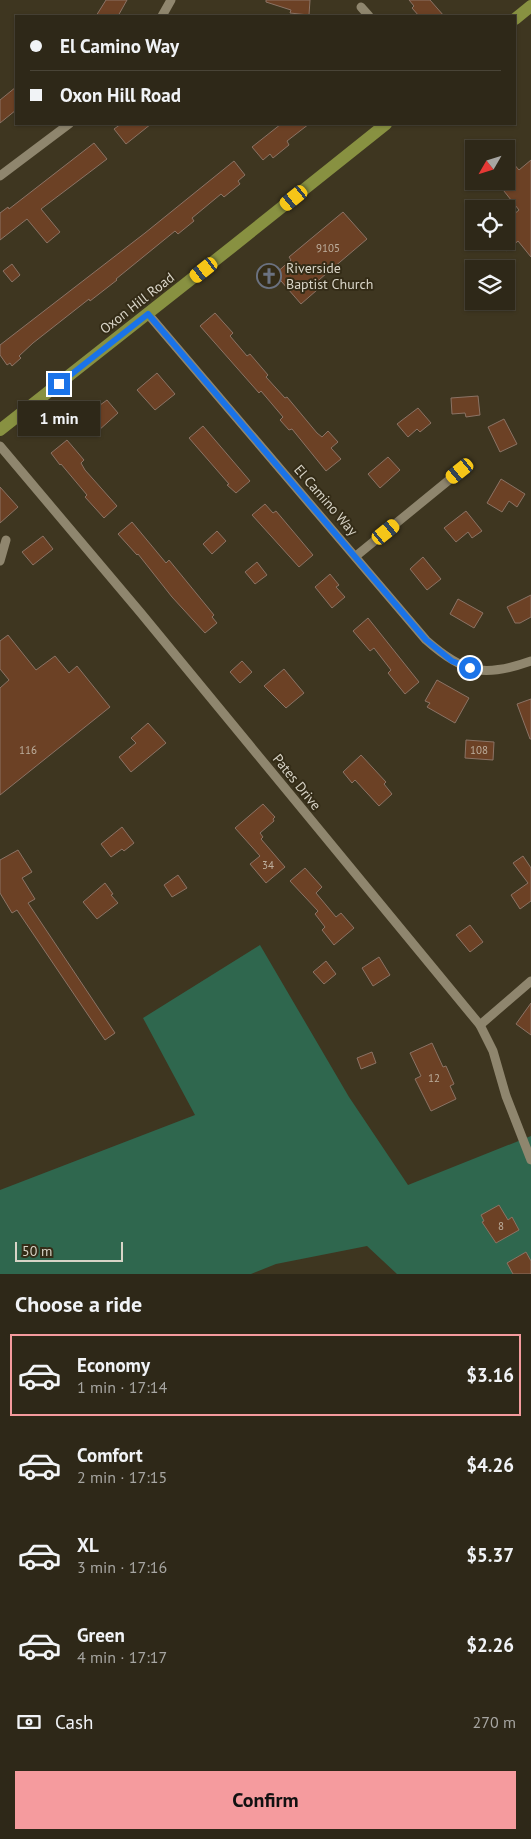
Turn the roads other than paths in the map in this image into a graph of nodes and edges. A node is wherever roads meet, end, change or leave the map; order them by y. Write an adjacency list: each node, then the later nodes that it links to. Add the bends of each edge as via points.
1 (171, 0): 4 (street)
2 (531, 6): 6 (main road)
3 (361, 7): 5 (street)
4 (163, 15)
5 (368, 15)
6 (516, 18)
7 (68, 125): 9 (street)
8 (385, 125): 10 (main road, Oxon Hill Road)
9 (0, 176)
10 (148, 314): 11 (main road, Oxon Hill Road); 15 (street, El Camino Way)
11 (0, 430)
12 (0, 446): 19 (street, Pates Drive)
13 (460, 471): 15 (street)
14 (6, 540): 16 (street)
15 (356, 556): 17 (street, El Camino Way, via 426,640 452,661 490,672)
16 (0, 561)
17 (531, 661)
18 (531, 982): 19 (street)
19 (480, 1025): 20 (street, Pates Drive, via 493,1051 506,1096)
20 (531, 1160)

